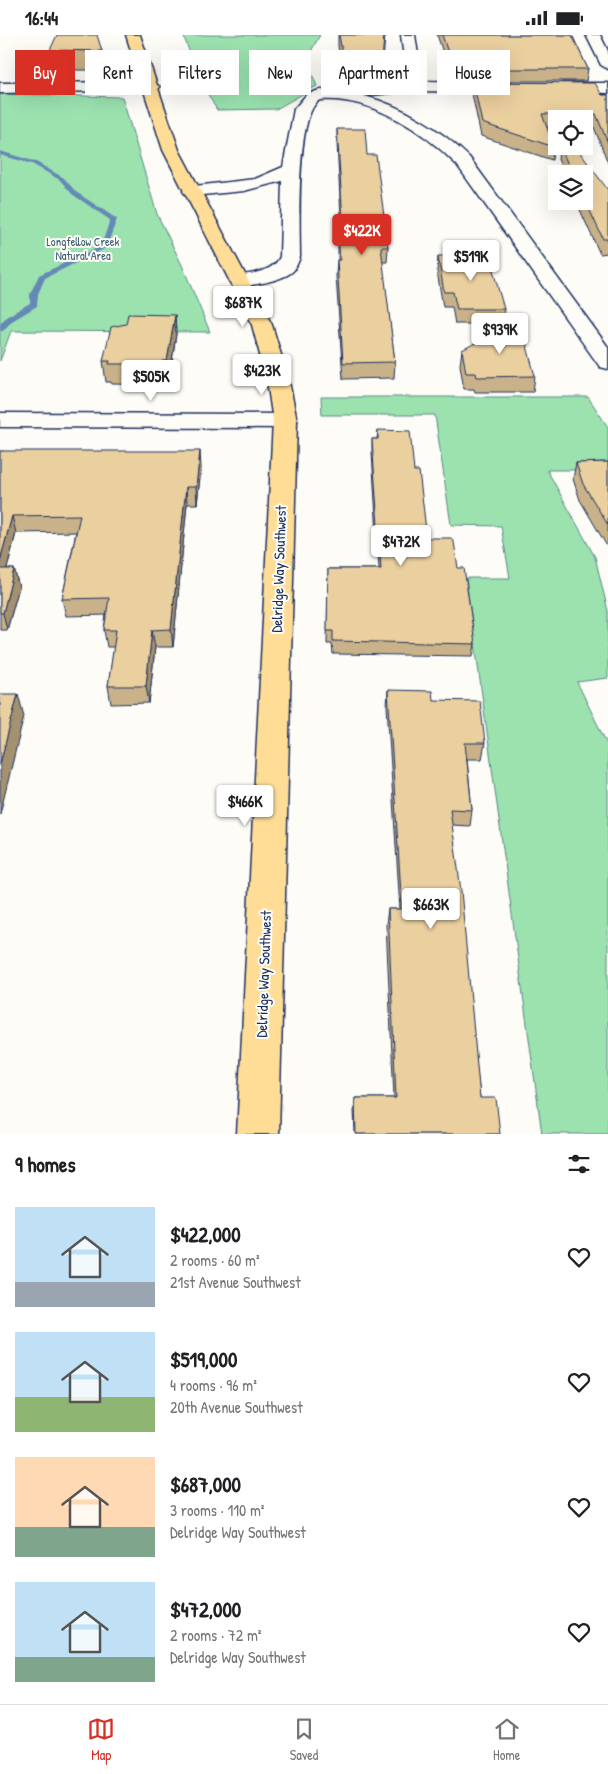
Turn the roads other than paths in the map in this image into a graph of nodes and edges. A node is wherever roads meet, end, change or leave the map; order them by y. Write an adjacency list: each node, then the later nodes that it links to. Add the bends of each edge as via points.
1 (133, 35): 7 (main road, Delridge Way Southwest)
2 (408, 35): 4 (street)
3 (593, 35): 5 (street)
4 (410, 50)
5 (608, 65)
6 (0, 87): 7 (street)
7 (152, 87): 15 (main road, Delridge Way Southwest, via 172,150)
8 (427, 87): 9 (street)
9 (521, 87)
10 (550, 88): 11 (street)
11 (608, 88)
12 (349, 95): 13 (street)
13 (344, 96): 14 (street, via 318,95 307,101 298,125); 17 (street, via 370,103 409,121 434,135 463,161)
14 (291, 169): 15 (street, via 280,178 265,182); 16 (street, via 290,257 285,268 274,274)
15 (192, 191): 16 (main road, Delridge Way Southwest)
16 (239, 281): 19 (main road, Delridge Way Southwest, via 262,325)
17 (608, 363)
18 (0, 420): 19 (street)
19 (285, 421): 20 (main road, Delridge Way Southwest)
20 (258, 1134)

